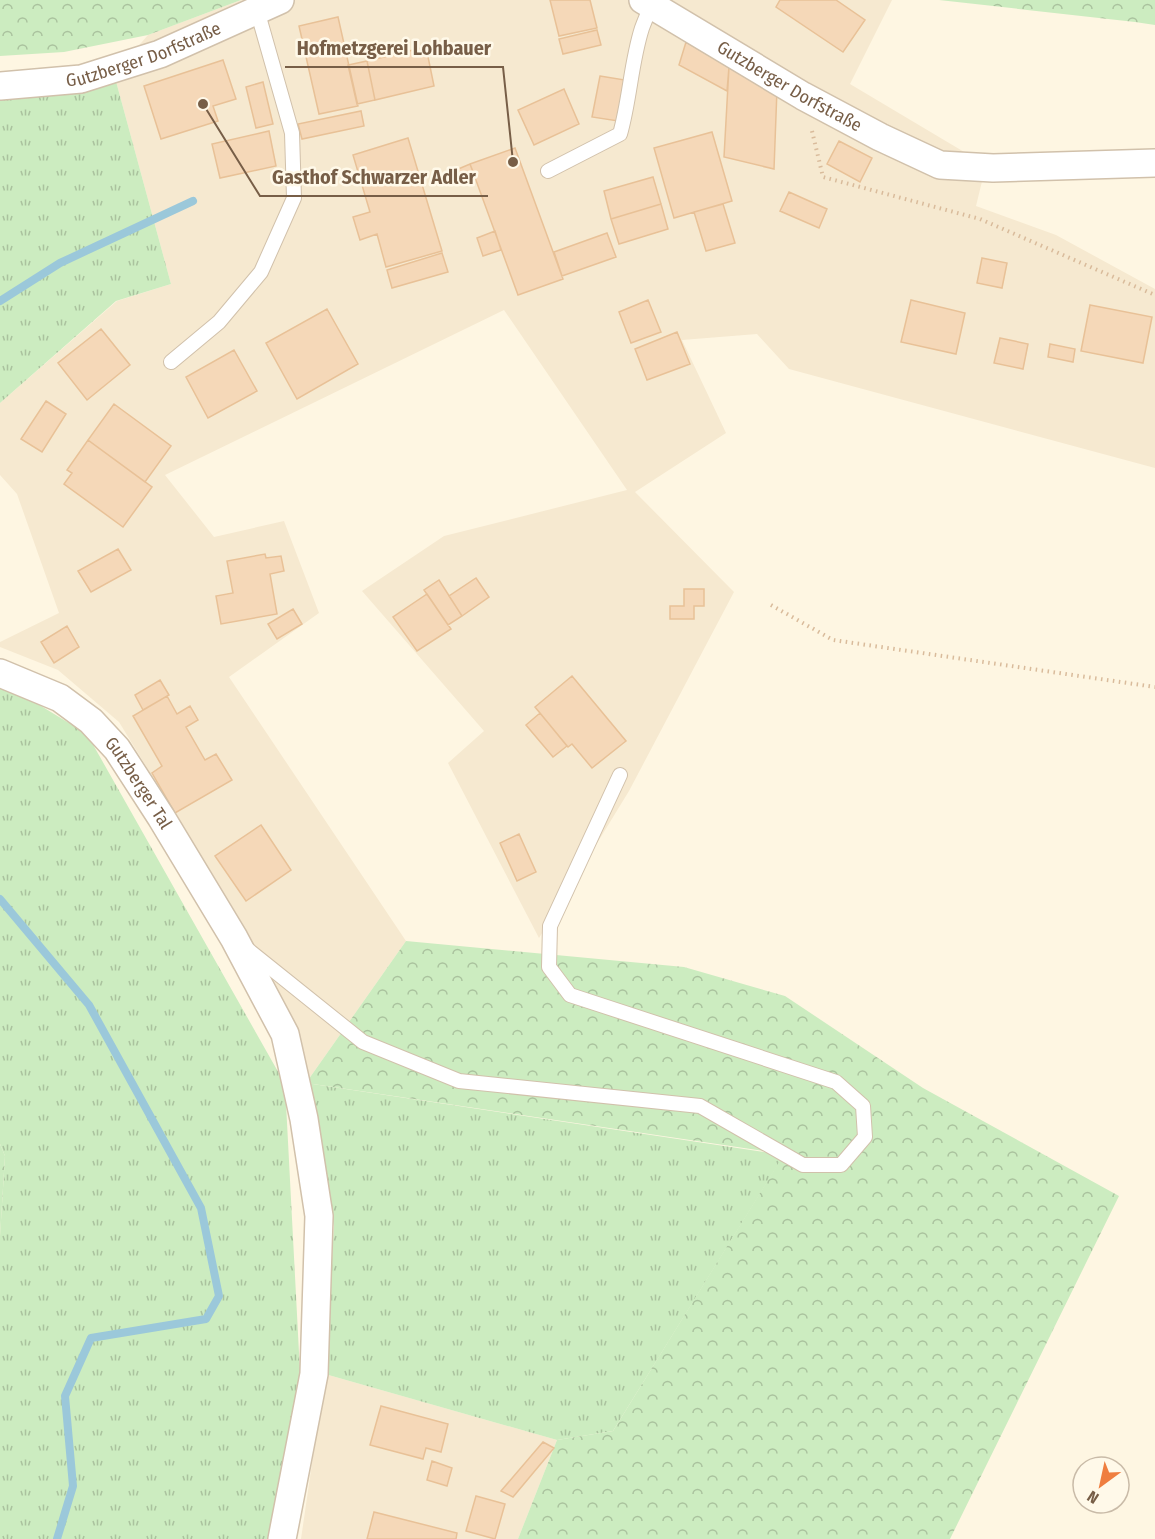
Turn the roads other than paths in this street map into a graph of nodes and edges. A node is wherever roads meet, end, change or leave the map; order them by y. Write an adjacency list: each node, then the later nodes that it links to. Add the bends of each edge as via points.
1 (647, 3): 4 (street, Gutzberger Dorfstraße, via 803,96 940,165 993,168); 5 (lane, via 620,134)
2 (269, 5): 3 (street, Gutzberger Dorfstraße, via 160,54 81,79); 6 (lane, via 292,133 294,198 261,272 219,322)
3 (0, 86)
4 (1155, 163)
5 (548, 171)
6 (171, 362)
7 (0, 673): 9 (street, Gutzberger Tal, via 60,698 91,721 117,749)
8 (620, 775): 9 (lane, via 550,926 549,967 570,995 836,1082 863,1106 864,1116 865,1137 841,1165 803,1165 700,1106 459,1081 363,1042)
9 (234, 938): 10 (street, Gutzberger Tal, via 285,1034 304,1119 319,1216 314,1374)
10 (282, 1539)

